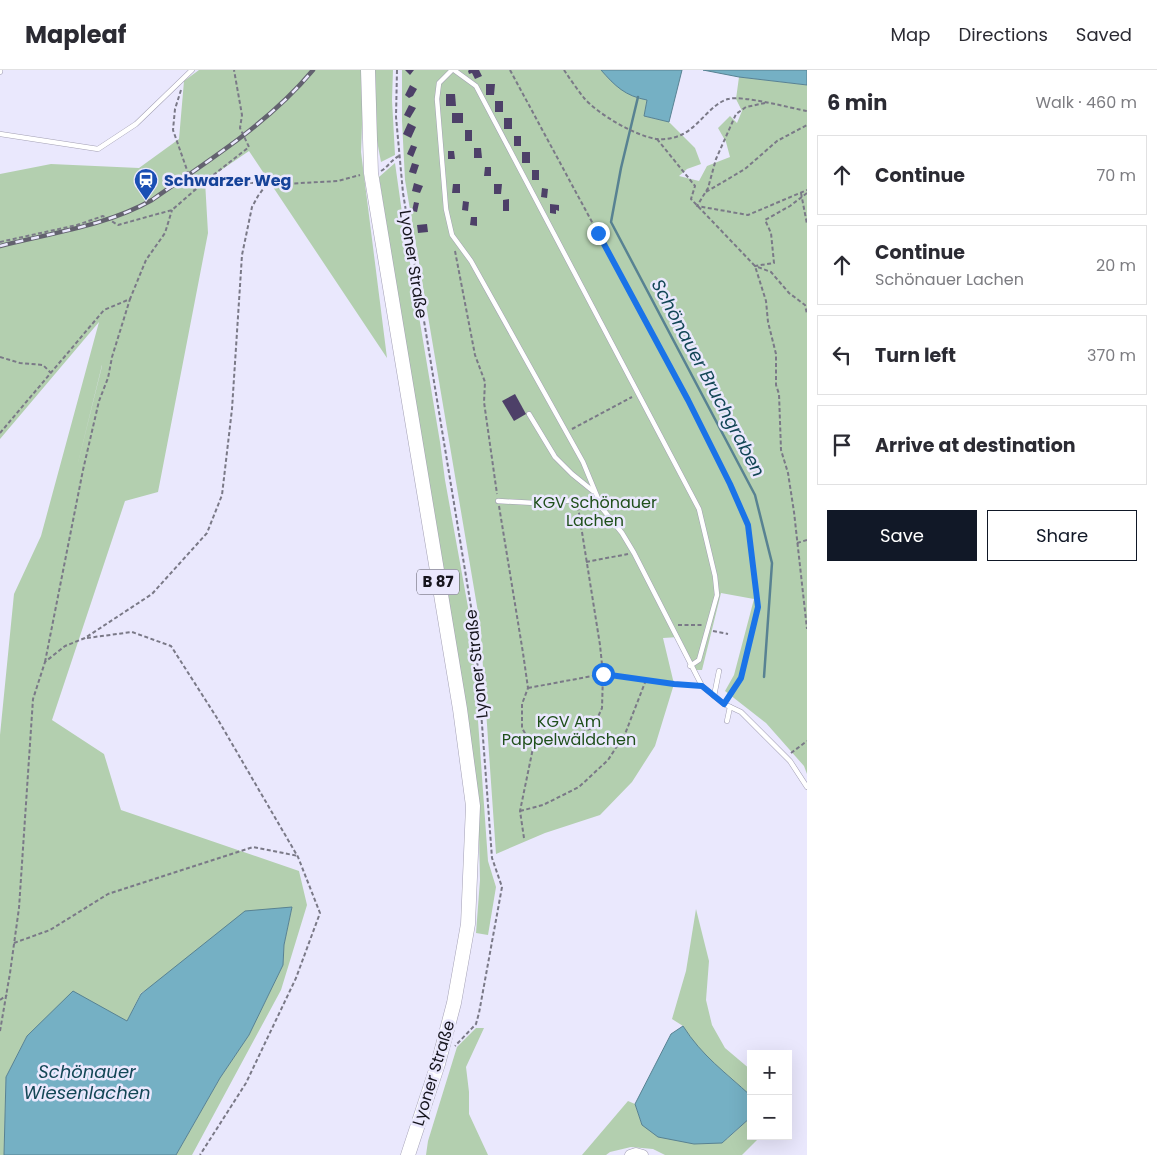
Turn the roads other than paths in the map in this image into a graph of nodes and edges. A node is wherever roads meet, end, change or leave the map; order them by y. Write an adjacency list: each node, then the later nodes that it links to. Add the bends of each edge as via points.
1 (368, 70): 15 (main road, Lyoner Straße / B 87, via 371,173 460,709 473,806 468,924 454,1003)
2 (453, 70): 6 (lane, via 439,83 437,99 446,210 452,235 470,261 574,447); 9 (lane, via 476,86 699,509 716,576 717,595 699,660)
3 (189, 72): 4 (lane, via 136,124 98,149)
4 (0, 134)
5 (529, 414): 6 (lane, via 555,458)
6 (594, 492): 8 (lane)
7 (498, 501): 8 (lane, via 577,500)
8 (602, 508): 9 (lane, via 634,553)
9 (690, 666): 11 (lane, via 702,686)
10 (719, 671): 11 (lane)
11 (714, 696): 12 (lane)
12 (730, 707): 13 (lane); 14 (lane, via 741,712 786,757)
13 (726, 721)
14 (807, 787)
15 (408, 1155)
16 (630, 1155): 17 (street)
17 (643, 1155)

